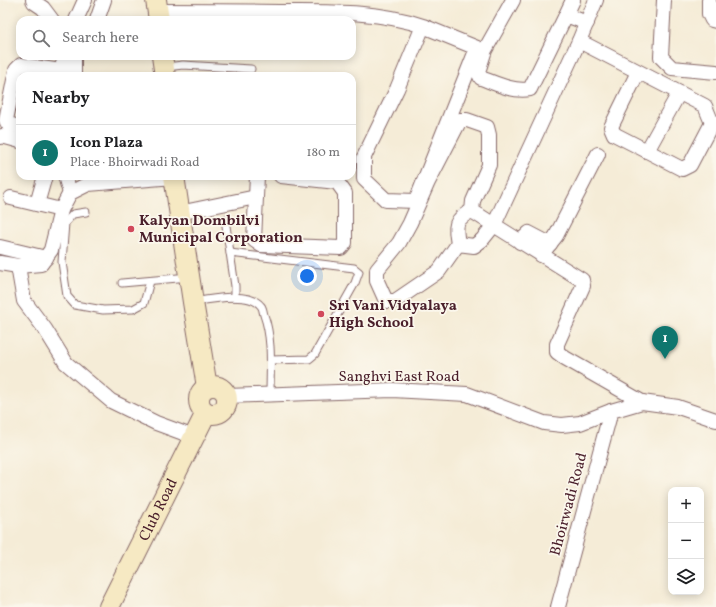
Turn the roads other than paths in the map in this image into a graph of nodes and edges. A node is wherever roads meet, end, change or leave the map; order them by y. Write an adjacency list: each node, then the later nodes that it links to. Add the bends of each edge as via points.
1 (33, 0): 12 (street)
2 (85, 0): 13 (street)
3 (104, 0): 14 (street)
4 (502, 0): 19 (street)
5 (513, 0): 24 (street, via 486,50 478,72 481,78 516,90 525,90 530,89)
6 (573, 0): 11 (street)
7 (596, 0): 16 (street)
8 (664, 0): 29 (street, via 662,57 672,68)
9 (709, 0): 15 (street, via 709,14 712,20)
10 (157, 10): 17 (street, via 371,14)
11 (566, 15): 16 (street); 24 (street)
12 (49, 16)
13 (78, 16)
14 (98, 16)
15 (716, 21)
16 (587, 23): 18 (street)
17 (423, 26): 19 (street); 19 (street, via 397,89 364,157 364,179 386,200 416,201)
18 (579, 41): 28 (street); 30 (street)
19 (477, 48)
20 (64, 60): 26 (street)
21 (74, 60): 27 (street)
22 (164, 66): 23 (lane)
23 (251, 70)
24 (539, 71): 30 (street)
25 (51, 72): 32 (street, via 21,65 16,70 6,120 8,124)
26 (61, 72)
27 (74, 72)
28 (638, 72): 31 (street); 35 (street, via 611,126 614,134)
29 (716, 72)
30 (560, 82): 52 (street)
31 (679, 93): 35 (street); 35 (street, via 705,106 712,123 690,165 682,169)
32 (16, 126)
33 (0, 137): 34 (street)
34 (16, 140)
35 (647, 151)
36 (598, 154): 55 (street, via 556,236)
37 (44, 180): 46 (street)
38 (66, 180): 43 (street)
39 (131, 180): 43 (street, via 88,184)
40 (175, 180): 50 (street)
41 (257, 180): 44 (street)
42 (318, 180): 44 (street, via 337,182 345,193 345,244 341,248 261,245 254,240)
43 (70, 194): 47 (street)
44 (256, 197): 50 (street)
45 (11, 198): 46 (street)
46 (37, 204): 47 (street)
47 (61, 210): 57 (street, via 51,250)
48 (472, 211): 52 (street); 53 (street, via 463,215 455,228); 53 (street, via 473,201 489,165 489,135 487,126 460,120 399,243 377,270 377,281 386,301 395,301 439,271)
49 (86, 212): 61 (lane, via 73,214 65,223 64,231 62,262 67,296 75,305 102,310 133,309 144,303)
50 (180, 213): 60 (street)
51 (225, 219): 56 (lane)
52 (494, 225): 53 (street, via 474,246); 55 (street, via 520,242)
53 (458, 244)
54 (0, 247): 57 (street)
55 (545, 249): 69 (street, via 582,280 583,286 557,344 557,352)
56 (230, 253): 63 (lane); 65 (lane, via 354,268 359,272 315,354 310,359)
57 (46, 258): 59 (street, via 41,264)
58 (0, 263): 59 (street)
59 (18, 266): 73 (street, via 24,301 66,363 111,401 156,423)
60 (189, 277): 61 (lane); 64 (street)
61 (150, 281): 62 (lane)
62 (122, 283)
63 (235, 297): 64 (lane, via 218,297); 65 (lane, via 254,301 261,306 267,324)
64 (193, 302): 66 (street)
65 (271, 360): 67 (lane)
66 (207, 387): 68 (street, via 211,385 221,388); 71 (street, via 200,393 198,402)
67 (270, 395): 68 (street, Sanghvi East Road); 70 (street, Sanghvi East Road, via 392,390 467,394 544,423 562,425 580,423)
68 (227, 396): 71 (street, via 224,410 215,414)
69 (642, 402): 70 (street, Sanghvi East Road); 72 (street, via 678,407)
70 (611, 411): 75 (street, Bhoirwadi Road)
71 (206, 412): 73 (street, Club Road)
72 (716, 420)
73 (194, 437): 74 (street, Club Road)
74 (110, 607)
75 (558, 607)

